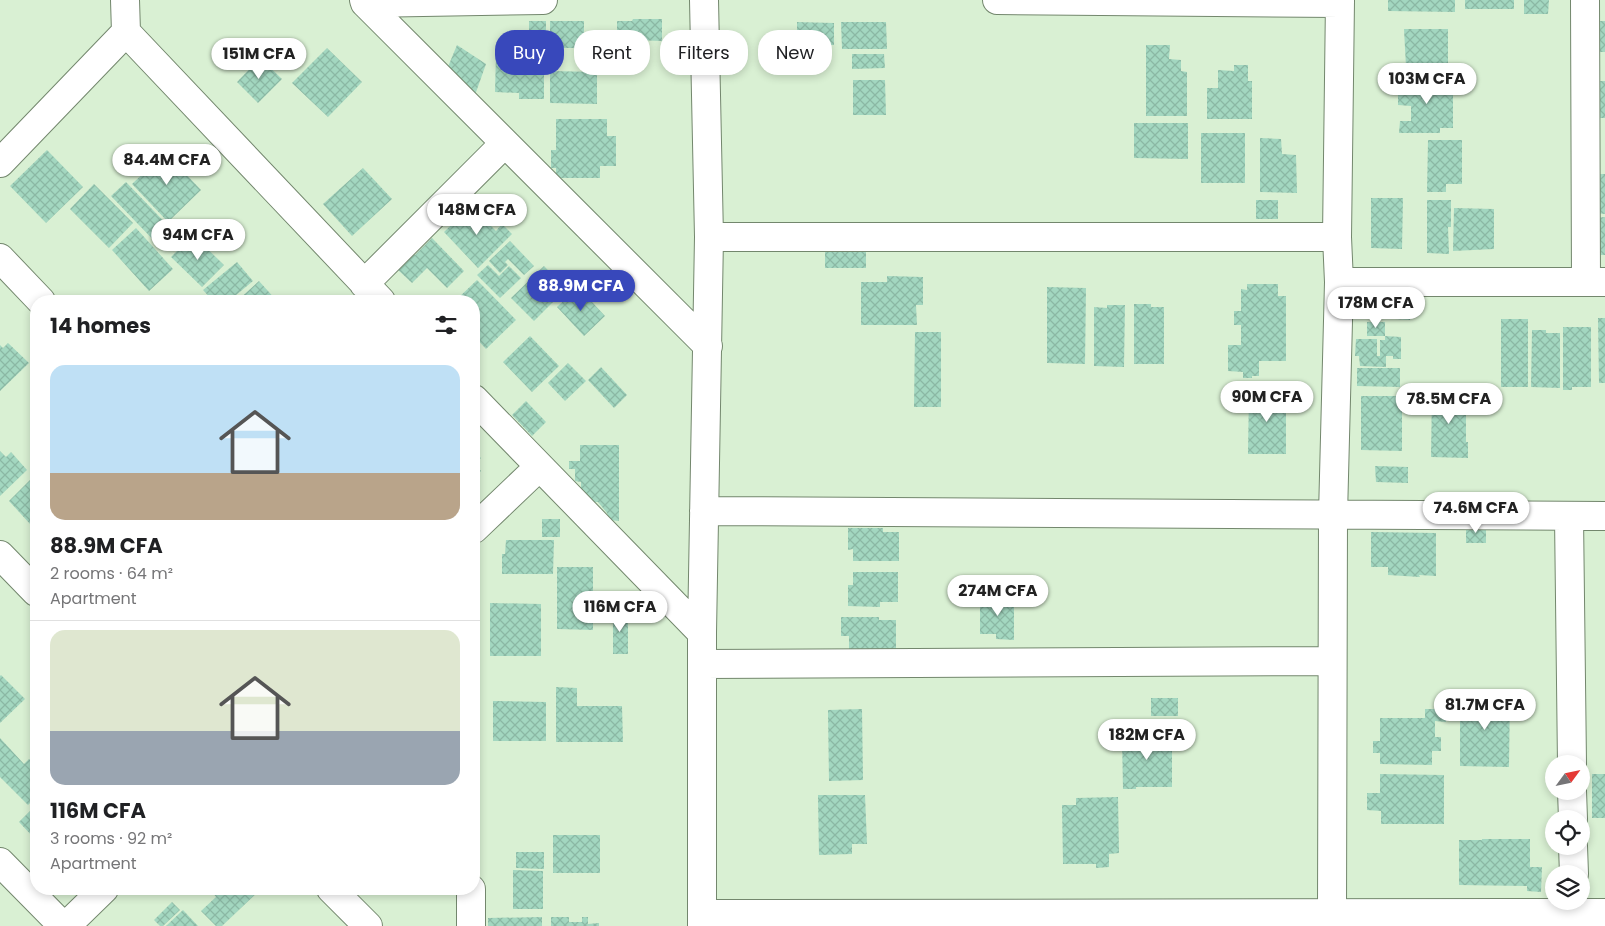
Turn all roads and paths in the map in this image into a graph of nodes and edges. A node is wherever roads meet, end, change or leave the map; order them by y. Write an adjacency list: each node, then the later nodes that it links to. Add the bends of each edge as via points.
1 (125, 0): 8 (street)
2 (543, 0): 6 (street)
3 (704, 0): 11 (street)
4 (998, 0): 7 (street)
5 (1586, 0): 15 (street)
6 (365, 2): 9 (street)
7 (1340, 2): 12 (street)
8 (126, 32): 10 (street); 16 (street)
9 (504, 144): 16 (street); 18 (street)
10 (0, 163)
11 (709, 236): 12 (street); 18 (street)
12 (1337, 237): 14 (street)
13 (0, 258): 17 (street)
14 (1339, 282): 15 (street); 22 (street)
15 (1596, 282)
16 (372, 292)
17 (35, 295)
18 (708, 346): 21 (street)
19 (480, 405): 20 (street)
20 (539, 467): 25 (street); 28 (street)
21 (704, 511): 22 (street); 28 (street)
22 (1333, 515): 23 (street); 29 (street)
23 (1568, 516): 24 (street); 31 (street)
24 (1605, 516)
25 (480, 523)
26 (0, 555): 27 (street)
27 (30, 586)
28 (702, 633): 30 (street)
29 (1332, 661): 30 (street); 38 (street)
30 (702, 664): 41 (street)
31 (1572, 755)
32 (0, 862): 33 (street)
33 (30, 892)
34 (34, 895): 43 (street)
35 (98, 895): 43 (street)
36 (337, 895): 44 (street)
37 (471, 895): 45 (street)
38 (1332, 913): 39 (street); 42 (street)
39 (1574, 913): 40 (street)
40 (1605, 913)
41 (702, 920): 42 (street)
42 (1082, 920)
43 (65, 926)
44 (368, 926)
45 (471, 926)

